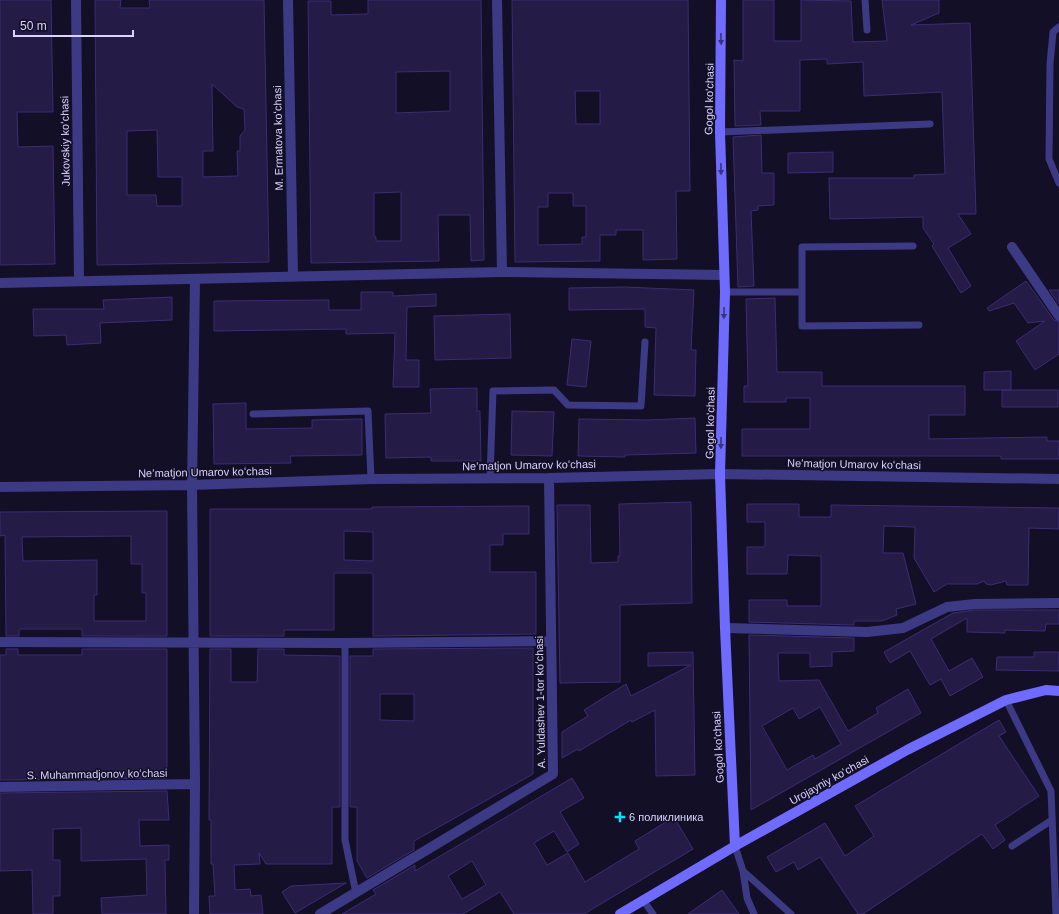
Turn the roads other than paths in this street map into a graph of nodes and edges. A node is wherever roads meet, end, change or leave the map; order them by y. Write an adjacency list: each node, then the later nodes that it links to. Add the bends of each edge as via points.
1 (76, 0): 17 (street, Jukovskiy koʻchasi)
2 (288, 0): 15 (street, M. Ermatova koʻchasi)
3 (497, 0): 13 (street)
4 (721, 0): 9 (main road, Gogol ko'chasi, one-way to 9)
5 (865, 0): 7 (lane)
6 (1059, 27): 10 (lane, via 1053,32 1050,64 1049,159)
7 (867, 30)
8 (930, 124): 9 (lane)
9 (720, 132): 14 (main road, Gogol ko'chasi, one-way to 14)
10 (1059, 183)
11 (913, 246): 20 (lane, via 802,247)
12 (1012, 247): 21 (street)
13 (502, 272): 14 (street); 15 (street)
14 (724, 275): 19 (main road, Gogol ko'chasi)
15 (293, 276): 16 (street)
16 (195, 280): 17 (street); 30 (street)
17 (79, 281): 18 (street)
18 (0, 283)
19 (725, 292): 20 (lane); 25 (main road, Gogol ko'chasi, one-way to 25)
20 (802, 292): 22 (lane, via 802,326)
21 (1059, 316)
22 (919, 325)
23 (645, 342): 26 (lane, via 641,406 568,405 554,390 493,391)
24 (253, 414): 28 (lane, via 368,411)
25 (720, 474): 27 (street, Neʻmatjon Umarov koʻchasi); 29 (street, Neʻmatjon Umarov koʻchasi); 33 (main road, Gogol ko'chasi)
26 (490, 478): 27 (street, Neʻmatjon Umarov koʻchasi); 28 (street, Neʻmatjon Umarov koʻchasi)
27 (549, 478): 34 (street, A. Yuldashev 1-tor koʻchasi)
28 (371, 479): 30 (street, Neʻmatjon Umarov koʻchasi)
29 (1059, 479)
30 (192, 485): 31 (street, Neʻmatjon Umarov koʻchasi); 36 (street)
31 (0, 487)
32 (1059, 603): 33 (street, via 947,607 903,628 867,632)
33 (725, 628): 43 (main road, Gogol ko'chasi)
34 (551, 640): 37 (street); 46 (street, A. Yuldashev 1-tor koʻchasi, via 553,774)
35 (0, 642): 36 (street)
36 (193, 642): 37 (street); 40 (street)
37 (345, 643): 46 (lane, via 345,840)
38 (1059, 691): 39 (main road, Urоjayniy koʻchasi, via 1046,690)
39 (1006, 700): 42 (lane, via 1051,791); 43 (main road, Urоjayniy koʻchasi, via 907,750)
40 (195, 784): 41 (street, S. Muhammadjonov koʻchasi); 48 (street)
41 (0, 787)
42 (1052, 820): 44 (lane); 54 (lane)
43 (735, 846): 45 (lane); 47 (main road, Urоjayniy koʻchasi)
44 (1012, 846)
45 (743, 871): 52 (lane, via 747,898); 53 (lane)
46 (356, 893): 49 (street, A. Yuldashev 1-tor koʻchasi)
47 (643, 900): 50 (main road, Urоjayniy koʻchasi); 51 (lane)
48 (194, 914)
49 (320, 914)
50 (620, 914)
51 (653, 914)
52 (754, 914)
53 (791, 914)
54 (1056, 914)

